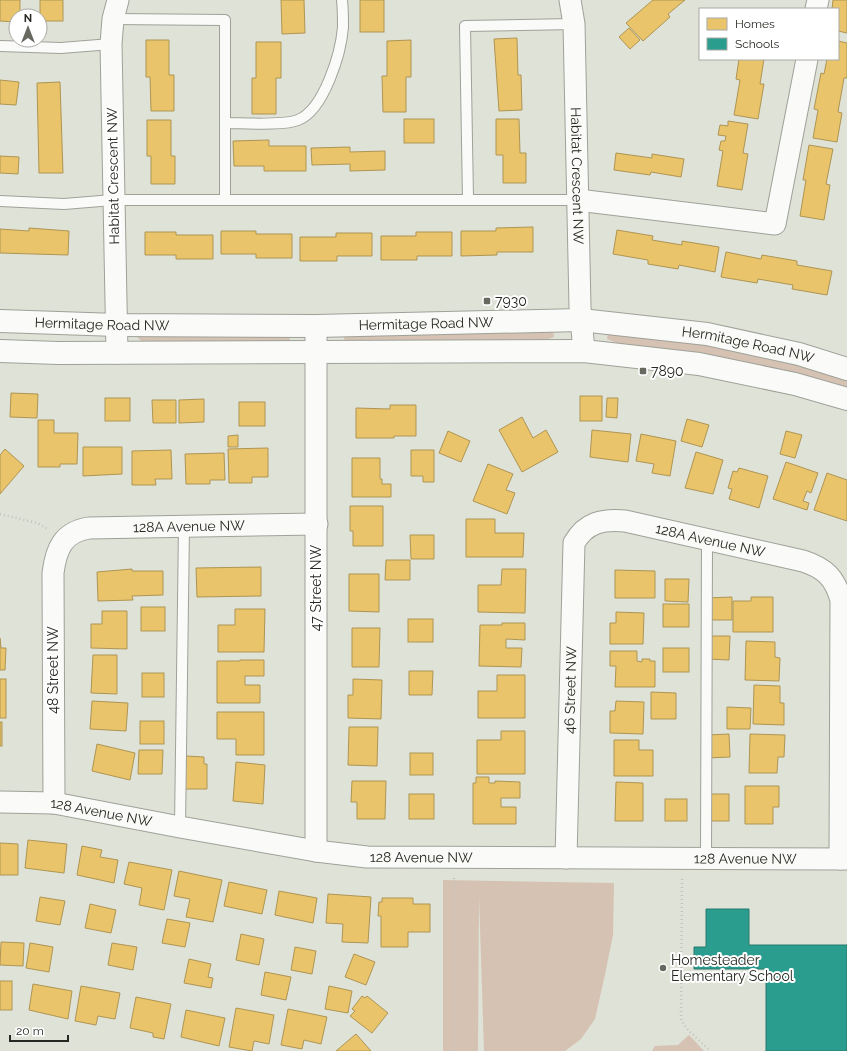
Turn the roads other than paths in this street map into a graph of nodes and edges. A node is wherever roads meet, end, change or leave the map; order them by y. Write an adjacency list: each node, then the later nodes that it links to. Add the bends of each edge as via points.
1 (342, 0): 8 (lane, via 343,28 339,51 323,93 312,112 298,121 270,124)
2 (570, 0): 4 (street, Habitat Crescent NW)
3 (115, 9): 5 (street, Habitat Crescent NW); 8 (lane, via 225,20)
4 (574, 24): 11 (lane, via 465,26); 12 (street, Habitat Crescent NW)
5 (111, 44): 6 (lane, via 61,48); 9 (street, Habitat Crescent NW)
6 (0, 46)
7 (807, 60): 12 (street, via 775,224)
8 (225, 123): 10 (lane)
9 (113, 200): 10 (lane); 13 (lane, via 64,204); 16 (street, Habitat Crescent NW)
10 (225, 200): 11 (lane)
11 (468, 200): 12 (lane)
12 (578, 200): 14 (street, Habitat Crescent NW)
13 (0, 201)
14 (582, 320): 17 (street, Hermitage Road NW); 19 (street, Habitat Crescent NW); 22 (street, Hermitage Road NW, via 707,334 800,354)
15 (0, 321): 16 (street, Hermitage Road NW)
16 (116, 325): 17 (street, Hermitage Road NW); 21 (street, Habitat Crescent NW)
17 (316, 326): 20 (street, 47 Street NW)
18 (0, 350): 21 (street, Hermitage Road NW)
19 (584, 351): 20 (street, Hermitage Road NW); 23 (street, Hermitage Road NW, via 699,364 795,384)
20 (316, 352): 21 (street, Hermitage Road NW); 24 (street, 47 Street NW)
21 (118, 353)
22 (847, 369)
23 (847, 399)
24 (316, 524): 25 (street, 128A Avenue NW); 32 (street, 47 Street NW)
25 (184, 526): 27 (street, 128A Avenue NW, via 89,528 79,530); 31 (lane)
26 (588, 526): 28 (street, 128A Avenue NW, via 612,520 626,521); 33 (street, 46 Street NW, via 574,543 573,556)
27 (64, 539): 30 (street, 48 Street NW, via 58,548 53,573)
28 (707, 540): 34 (lane); 35 (street, 128A Avenue NW, via 814,565 830,575 841,600)
29 (0, 802): 30 (street, 128 Avenue NW)
30 (54, 803): 31 (street, 128 Avenue NW)
31 (180, 827): 32 (street, 128 Avenue NW)
32 (316, 851): 33 (street, 128 Avenue NW, via 367,857)
33 (566, 858): 34 (street, 128 Avenue NW)
34 (706, 859): 35 (street, 128 Avenue NW)
35 (844, 859)

